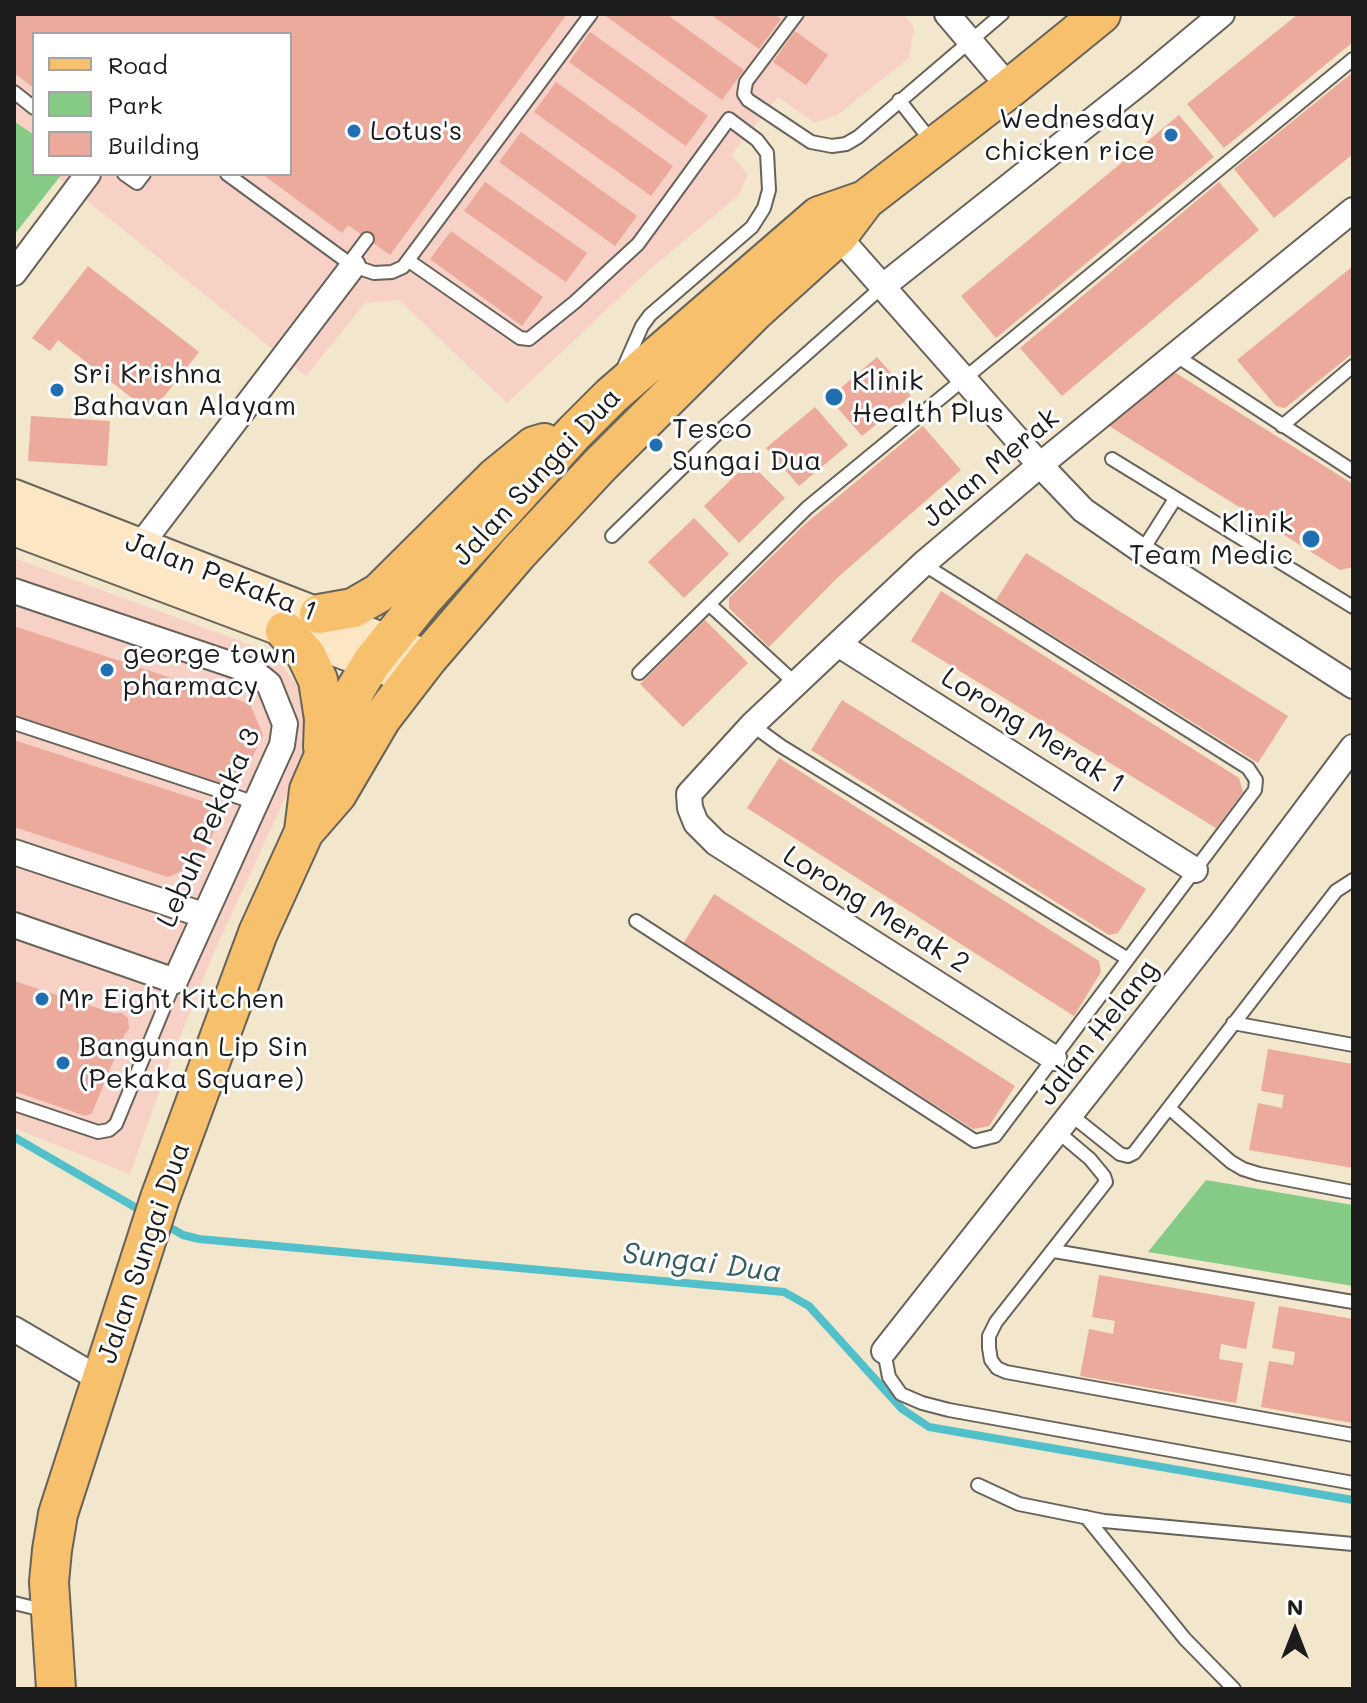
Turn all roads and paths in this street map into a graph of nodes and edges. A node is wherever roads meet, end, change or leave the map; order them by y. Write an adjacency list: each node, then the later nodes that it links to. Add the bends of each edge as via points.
1 (591, 14): 19 (lane)
2 (797, 14): 11 (lane, via 746,82 748,100 811,142 832,146 858,137)
3 (947, 14): 7 (street)
4 (1002, 14): 7 (lane)
5 (1101, 14): 9 (main road, Jalan Sungai Dua)
6 (1222, 14): 22 (street)
7 (970, 41): 9 (street); 11 (lane)
8 (1353, 59): 25 (lane)
9 (1010, 88): 13 (main road, Jalan Sungai Dua)
10 (14, 92): 12 (lane)
11 (899, 100): 13 (lane)
12 (32, 106)
13 (935, 145): 17 (main road, Jalan Sungai Dua)
14 (87, 176): 21 (street)
15 (230, 176): 20 (lane)
16 (1353, 210): 23 (street, Jalan Merak)
17 (828, 226): 22 (street); 26 (main road, Jalan Sungai Dua); 46 (main road, Jalan Sungai Dua, via 754,312 518,553)
18 (367, 239): 20 (lane)
19 (409, 261): 20 (lane, via 392,272 374,273); 26 (lane, via 520,338 529,339 638,244 729,119 767,153 769,190 764,208 752,227 650,315)
20 (351, 264): 36 (street)
21 (14, 273)
22 (882, 287): 25 (street); 35 (lane, via 725,426)
23 (1175, 355): 27 (lane); 30 (street, Jalan Merak)
24 (1353, 366): 27 (lane)
25 (964, 380): 30 (street); 40 (lane, via 807,508)
26 (611, 396): 28 (main road, Jalan Sungai Dua)
27 (1282, 426): 31 (lane)
28 (574, 433): 42 (main road, via 534,446 496,477 379,593 353,608); 45 (main road, Jalan Sungai Dua)
29 (1112, 459): 33 (lane)
30 (1040, 465): 37 (street, via 1083,510); 38 (street, Jalan Merak)
31 (1353, 471)
32 (14, 497): 36 (main road, Jalan Pekaka 1)
33 (1175, 499): 37 (lane); 41 (lane)
34 (14, 528): 43 (main road, Jalan Pekaka 1)
35 (612, 536)
36 (139, 547): 42 (main road, Jalan Pekaka 1)
37 (1142, 551): 49 (street)
38 (923, 564): 44 (street, Jalan Merak); 58 (lane, via 1248,768 1255,790)
39 (14, 591): 55 (street, Lebuh Pekaka 3, via 254,672 269,684 285,724 282,745)
40 (710, 605): 47 (lane); 48 (lane)
41 (1353, 607)
42 (319, 614): 45 (main road, Jalan Pekaka 1)
43 (285, 631): 45 (main road, Jalan Pekaka 1); 53 (main road, via 306,655 318,680)
44 (838, 644): 48 (street, Jalan Merak); 58 (street, Lorong Merak 1)
45 (380, 652): 46 (main road, Jalan Pekaka 1); 53 (main road, Jalan Sungai Dua, via 345,707)
46 (420, 668): 56 (main road, Jalan Sungai Dua, via 381,719 337,794)
47 (639, 673)
48 (796, 684): 51 (street, Jalan Merak)
49 (1353, 686)
50 (14, 723): 55 (lane)
51 (752, 725): 54 (street, Jalan Merak); 63 (lane)
52 (1353, 747): 70 (street, Jalan Helang)
53 (322, 758): 56 (main road, Jalan Sungai Dua, via 309,790)
54 (689, 794): 67 (street, Lorong Merak 2, via 696,823 716,843)
55 (256, 803): 60 (street, Lebuh Pekaka 3)
56 (304, 832): 76 (main road, Jalan Sungai Dua, via 258,933 160,1198)
57 (14, 852): 60 (street)
58 (1195, 870): 63 (lane)
59 (1353, 880): 65 (lane, via 1336,891)
60 (203, 915): 64 (street, Lebuh Pekaka 3)
61 (636, 921): 67 (lane, via 975,1141 995,1136)
62 (14, 925): 64 (street)
63 (1128, 959): 67 (lane)
64 (175, 981): 68 (lane, via 109,1130 98,1132)
65 (1233, 1023): 66 (lane); 69 (lane)
66 (1353, 1045)
67 (1054, 1058)
68 (14, 1104)
69 (1169, 1108): 70 (lane, via 1128,1156); 71 (lane, via 1243,1169)
70 (1065, 1124): 72 (lane, via 1106,1182); 75 (street, Jalan Helang)
71 (1353, 1192)
72 (1054, 1251): 73 (lane); 77 (lane, via 989,1336 997,1368)
73 (1353, 1302)
74 (14, 1329): 76 (street)
75 (884, 1351): 78 (lane, via 889,1377 901,1394 922,1403)
76 (101, 1380): 83 (main road, Jalan Sungai Dua, via 58,1514)
77 (1353, 1435)
78 (1353, 1483)
79 (978, 1485): 80 (lane, via 1019,1504)
80 (1086, 1517): 81 (lane); 85 (lane, via 1185,1639)
81 (1353, 1544)
82 (14, 1603): 83 (lane)
83 (50, 1611): 84 (main road, Jalan Sungai Dua)
84 (56, 1689)
85 (1234, 1689)

